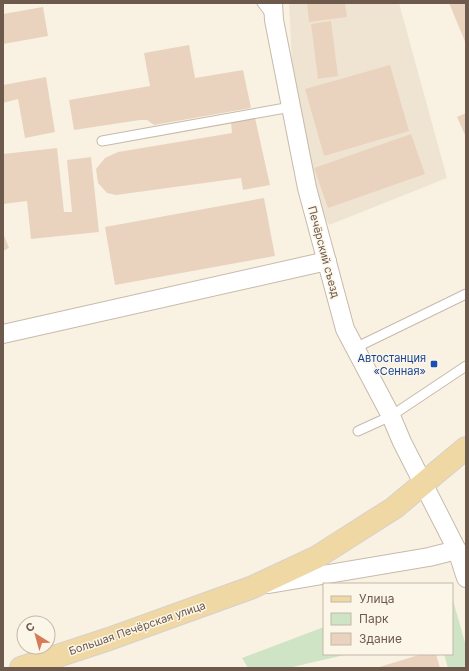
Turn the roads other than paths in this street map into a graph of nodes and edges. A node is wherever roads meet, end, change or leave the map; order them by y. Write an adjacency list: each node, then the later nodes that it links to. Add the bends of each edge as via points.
1 (262, 3): 2 (lane)
2 (274, 9): 3 (street, Печёрский съезд)
3 (291, 107): 4 (lane); 5 (street, Печёрский съезд)
4 (102, 141)
5 (327, 261): 7 (street); 8 (street, Печёрский съезд, via 345,329)
6 (466, 294): 8 (lane)
7 (3, 334)
8 (355, 348): 10 (street, Печёрский съезд)
9 (466, 366): 10 (lane)
10 (391, 416): 11 (lane); 13 (street, Печёрский съезд)
11 (360, 430)
12 (466, 448): 13 (main road, Большая Печёрская улица)
13 (424, 484): 14 (street, Печёрский съезд); 16 (main road, Большая Печёрская улица, via 394,508 317,557)
14 (457, 550): 15 (street, Печёрский съезд); 16 (street, Большая Печёрская улица)
15 (466, 578)
16 (253, 587): 17 (main road, Большая Печёрская улица)
17 (21, 668)

